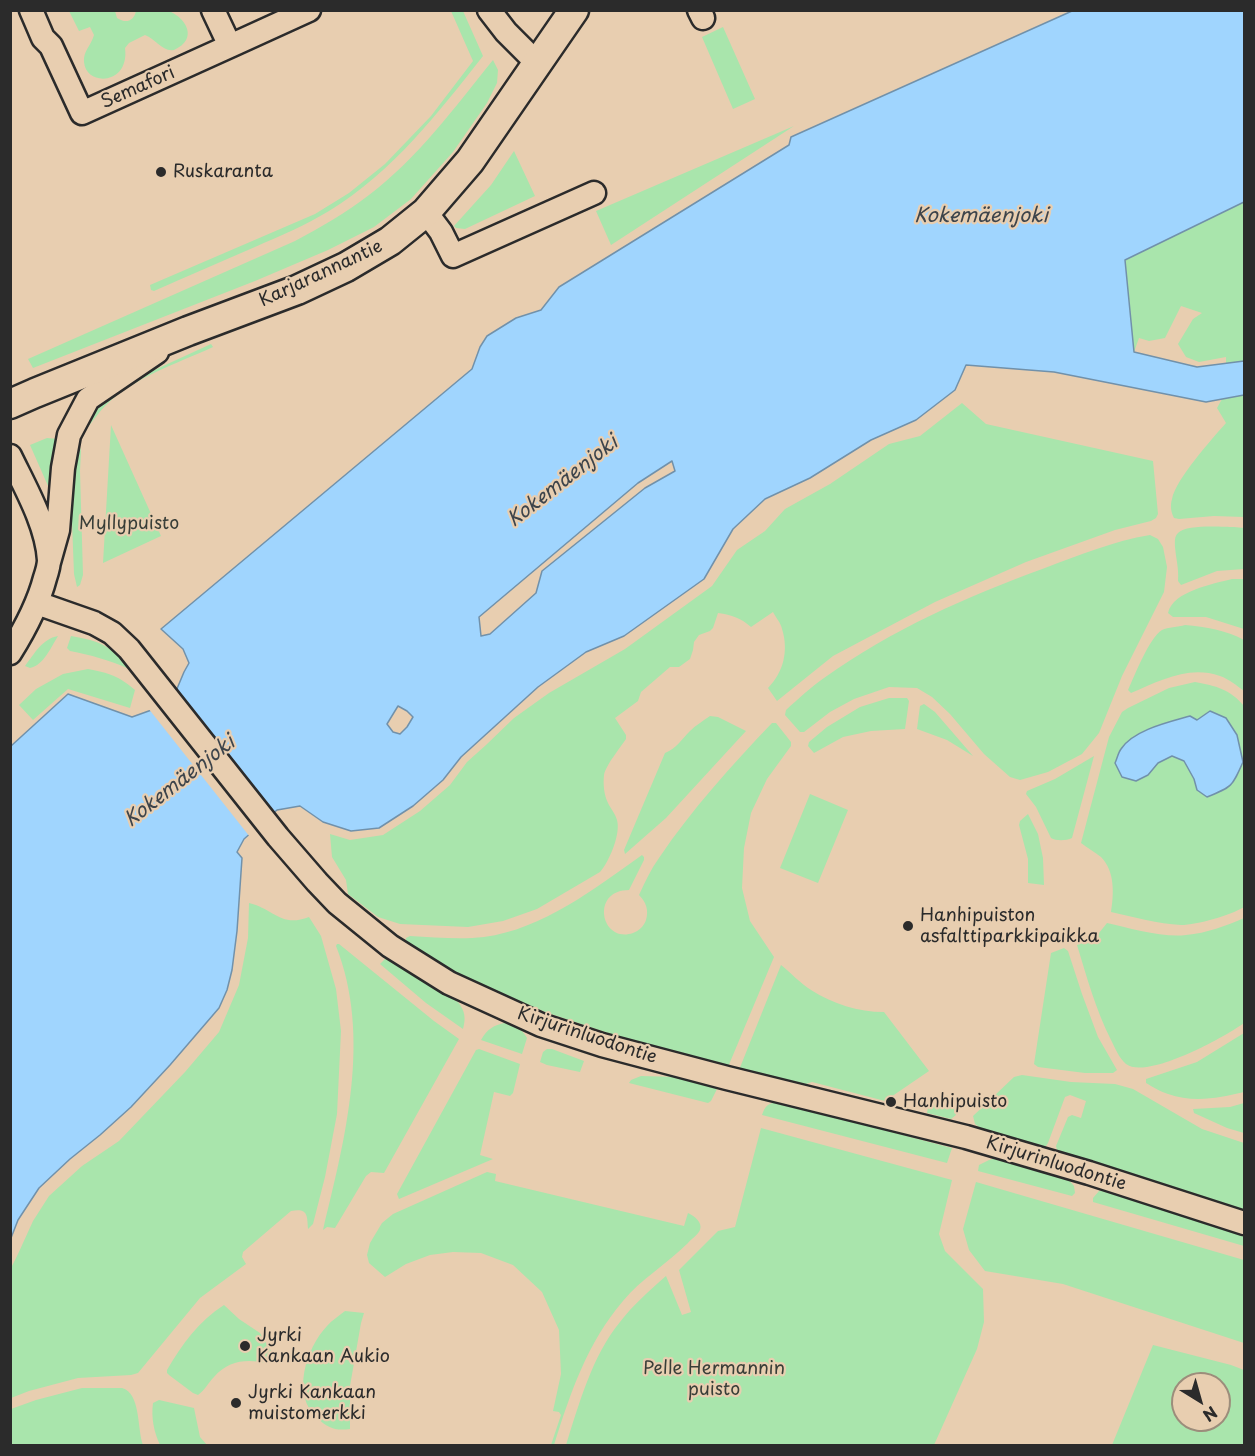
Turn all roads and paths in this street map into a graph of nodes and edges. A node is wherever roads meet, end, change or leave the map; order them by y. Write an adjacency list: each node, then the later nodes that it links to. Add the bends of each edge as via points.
1 (31, 10): 6 (street, Semafori, via 82,113)
2 (213, 10): 6 (street)
3 (309, 10): 6 (street)
4 (489, 10): 7 (street)
5 (574, 10): 7 (main road, Karjarannantie)
6 (230, 46)
7 (538, 64): 9 (main road, Karjarannantie, via 470,161)
8 (594, 193): 9 (street, via 453,256)
9 (426, 212): 10 (main road, Karjarannantie, via 390,241 346,267)
10 (188, 331): 11 (main road, Karjarannantie); 13 (street, via 88,399 69,435 58,530)
11 (10, 404)
12 (10, 456): 13 (street, via 39,519)
13 (49, 562): 14 (street)
14 (37, 603): 15 (street); 16 (street, Kirjurinluodontie, via 112,633 337,903 390,946 449,983 541,1025 602,1045 966,1137)
15 (10, 653)
16 (1245, 1223)

